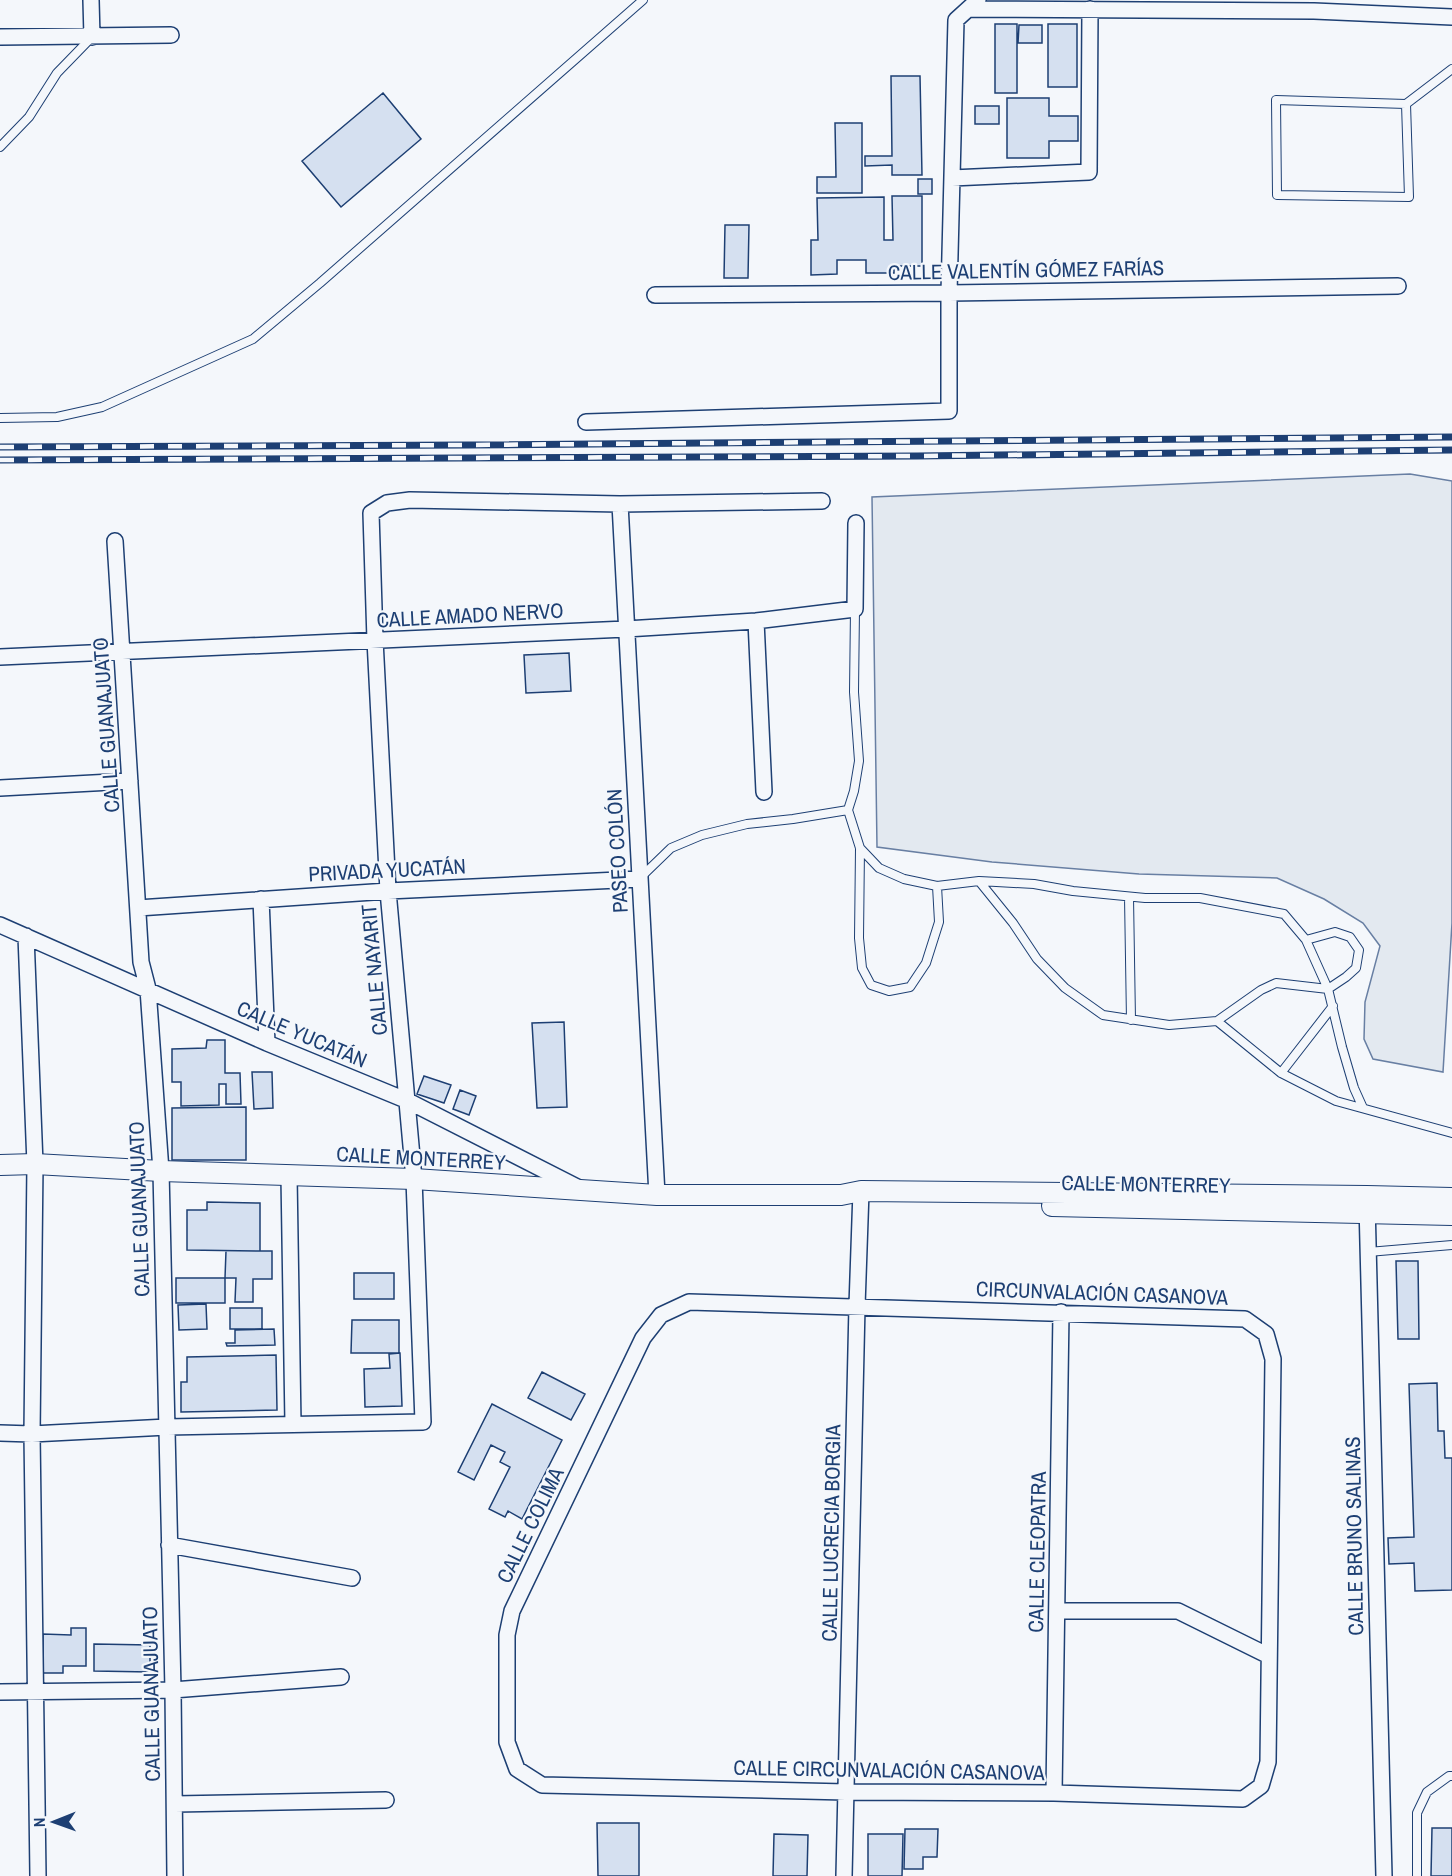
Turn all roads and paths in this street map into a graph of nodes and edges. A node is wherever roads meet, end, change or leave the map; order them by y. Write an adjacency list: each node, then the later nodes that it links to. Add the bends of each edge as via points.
1 (91, 0): 9 (street)
2 (643, 0): 17 (lane, via 254,339 102,407 57,417)
3 (973, 4): 5 (street); 13 (street, via 956,20)
4 (1314, 6): 5 (street); 6 (street)
5 (1090, 9): 13 (street, via 1089,172)
6 (1452, 17)
7 (171, 35): 9 (street)
8 (0, 37): 9 (street)
9 (92, 37): 12 (lane, via 57,73 29,117)
10 (1452, 69): 11 (lane)
11 (1406, 104): 11 (lane, via 1276,100 1277,195 1409,197)
12 (0, 147)
13 (952, 178): 15 (street)
14 (1398, 286): 15 (street, CALLE VALENTÍN GÓMEZ FARÍAS)
15 (949, 293): 16 (street, CALLE VALENTÍN GÓMEZ FARÍAS); 18 (street, via 949,411)
16 (655, 295)
17 (0, 418)
18 (586, 422)
19 (822, 501): 20 (street)
20 (620, 504): 25 (street, PASEO COLÓN); 26 (street, CALLE NAYARIT, via 410,500 387,503 371,513)
21 (856, 523): 23 (street)
22 (115, 541): 27 (street, CALLE GUANAJUATO)
23 (855, 609): 24 (street, CALLE AMADO NERVO); 32 (lane, via 859,761)
24 (756, 621): 25 (street, CALLE AMADO NERVO); 31 (street)
25 (626, 629): 26 (street, CALLE AMADO NERVO); 34 (street, PASEO COLÓN)
26 (375, 640): 27 (street, CALLE AMADO NERVO); 37 (street, CALLE NAYARIT)
27 (122, 651): 28 (street, CALLE AMADO NERVO); 29 (street, CALLE GUANAJUATO)
28 (0, 657)
29 (130, 781): 30 (street); 40 (street, CALLE GUANAJUATO)
30 (0, 788)
31 (764, 792)
32 (848, 810): 33 (lane); 34 (lane, via 747,824 702,835 670,848)
33 (860, 849): 36 (lane, via 879,868 904,879); 36 (lane, via 859,938 862,968 871,985 888,991 910,987 926,963 939,922)
34 (639, 879): 37 (street, PRIVADA YUCATÁN); 60 (street, PASEO COLÓN)
35 (979, 881): 36 (lane); 38 (lane); 47 (lane, via 1037,959 1065,988 1103,1015)
36 (937, 886)
37 (388, 891): 39 (street, PRIVADA YUCATÁN); 51 (street, CALLE NAYARIT)
38 (1129, 897): 43 (lane, via 1200,898 1284,914); 47 (lane)
39 (261, 899): 40 (street, PRIVADA YUCATÁN); 49 (street)
40 (138, 908): 44 (street, CALLE GUANAJUATO, via 141,962)
41 (0, 925): 42 (street, CALLE YUCATÁN)
42 (26, 936): 44 (street, CALLE YUCATÁN); 54 (street)
43 (1306, 940): 45 (lane); 45 (lane, via 1335,932 1350,937 1359,950 1356,968)
44 (148, 989): 49 (street, CALLE YUCATÁN); 56 (street, CALLE GUANAJUATO)
45 (1328, 989): 46 (lane); 48 (lane, via 1276,983)
46 (1333, 1006): 50 (lane); 52 (lane)
47 (1131, 1020): 48 (lane, via 1169,1025)
48 (1217, 1021): 50 (lane)
49 (267, 1043): 51 (street, CALLE YUCATÁN)
50 (1281, 1073): 52 (lane, via 1335,1101)
51 (408, 1101): 58 (street, CALLE NAYARIT); 59 (street, CALLE YUCATÁN)
52 (1363, 1108): 53 (lane)
53 (1452, 1133)
54 (35, 1164): 55 (street, CALLE MONTERREY); 56 (street, CALLE MONTERREY); 73 (street)
55 (0, 1165)
56 (160, 1171): 57 (street, CALLE MONTERREY); 71 (street, CALLE GUANAJUATO)
57 (288, 1176): 58 (street, CALLE MONTERREY); 70 (street)
58 (414, 1179): 59 (street, CALLE MONTERREY); 70 (street, CALLE NAYARIT, via 423,1422)
59 (583, 1190): 60 (street, CALLE MONTERREY)
60 (657, 1195): 61 (street, CALLE MONTERREY)
61 (861, 1196): 63 (street, CALLE MONTERREY); 67 (street, CALLE LUCRECIA BORGIA)
62 (1452, 1198): 63 (street, CALLE MONTERREY)
63 (1367, 1204): 64 (street, CALLE MONTERREY); 66 (street, CALLE BRUNO SALINAS)
64 (1452, 1215)
65 (1452, 1245): 66 (lane)
66 (1368, 1252): 92 (street, CALLE BRUNO SALINAS)
67 (856, 1306): 68 (street, CIRCUNVALACIÓN CASANOVA); 69 (street, CIRCUNVALACIÓN CASANOVA, via 689,1302); 85 (street, CALLE LUCRECIA BORGIA)
68 (1061, 1312): 76 (street, CALLE CLEOPATRA); 77 (street, CIRCUNVALACIÓN CASANOVA, via 1245,1319 1266,1334 1273,1359)
69 (661, 1315): 82 (street, CALLE COLIMA, via 643,1338 512,1611 507,1635 507,1742)
70 (293, 1424): 71 (street)
71 (167, 1427): 73 (street); 74 (street, CALLE GUANAJUATO)
72 (0, 1433): 73 (street)
73 (32, 1434): 81 (street)
74 (169, 1545): 75 (street); 79 (street, CALLE GUANAJUATO)
75 (352, 1578)
76 (1057, 1611): 77 (street, via 1178,1611); 86 (street, CALLE CLEOPATRA)
77 (1269, 1656): 84 (street, CIRCUNVALACIÓN CASANOVA, via 1268,1762)
78 (341, 1677): 79 (street)
79 (173, 1690): 81 (street); 88 (street, CALLE GUANAJUATO)
80 (0, 1692): 81 (street)
81 (36, 1692): 89 (street)
82 (517, 1769): 85 (street, CALLE CIRCUNVALACIÓN CASANOVA, via 542,1785)
83 (1452, 1776): 93 (lane, via 1427,1792 1417,1813)
84 (1261, 1786): 86 (street, CALLE CIRCUNVALACIÓN CASANOVA, via 1243,1799)
85 (846, 1792): 86 (street, CALLE CIRCUNVALACIÓN CASANOVA); 91 (street, CALLE LUCRECIA BORGIA)
86 (1054, 1793)
87 (386, 1800): 88 (street)
88 (175, 1804): 90 (street, CALLE GUANAJUATO)
89 (38, 1876)
90 (175, 1876)
91 (844, 1876)
92 (1384, 1876)
93 (1417, 1876)

